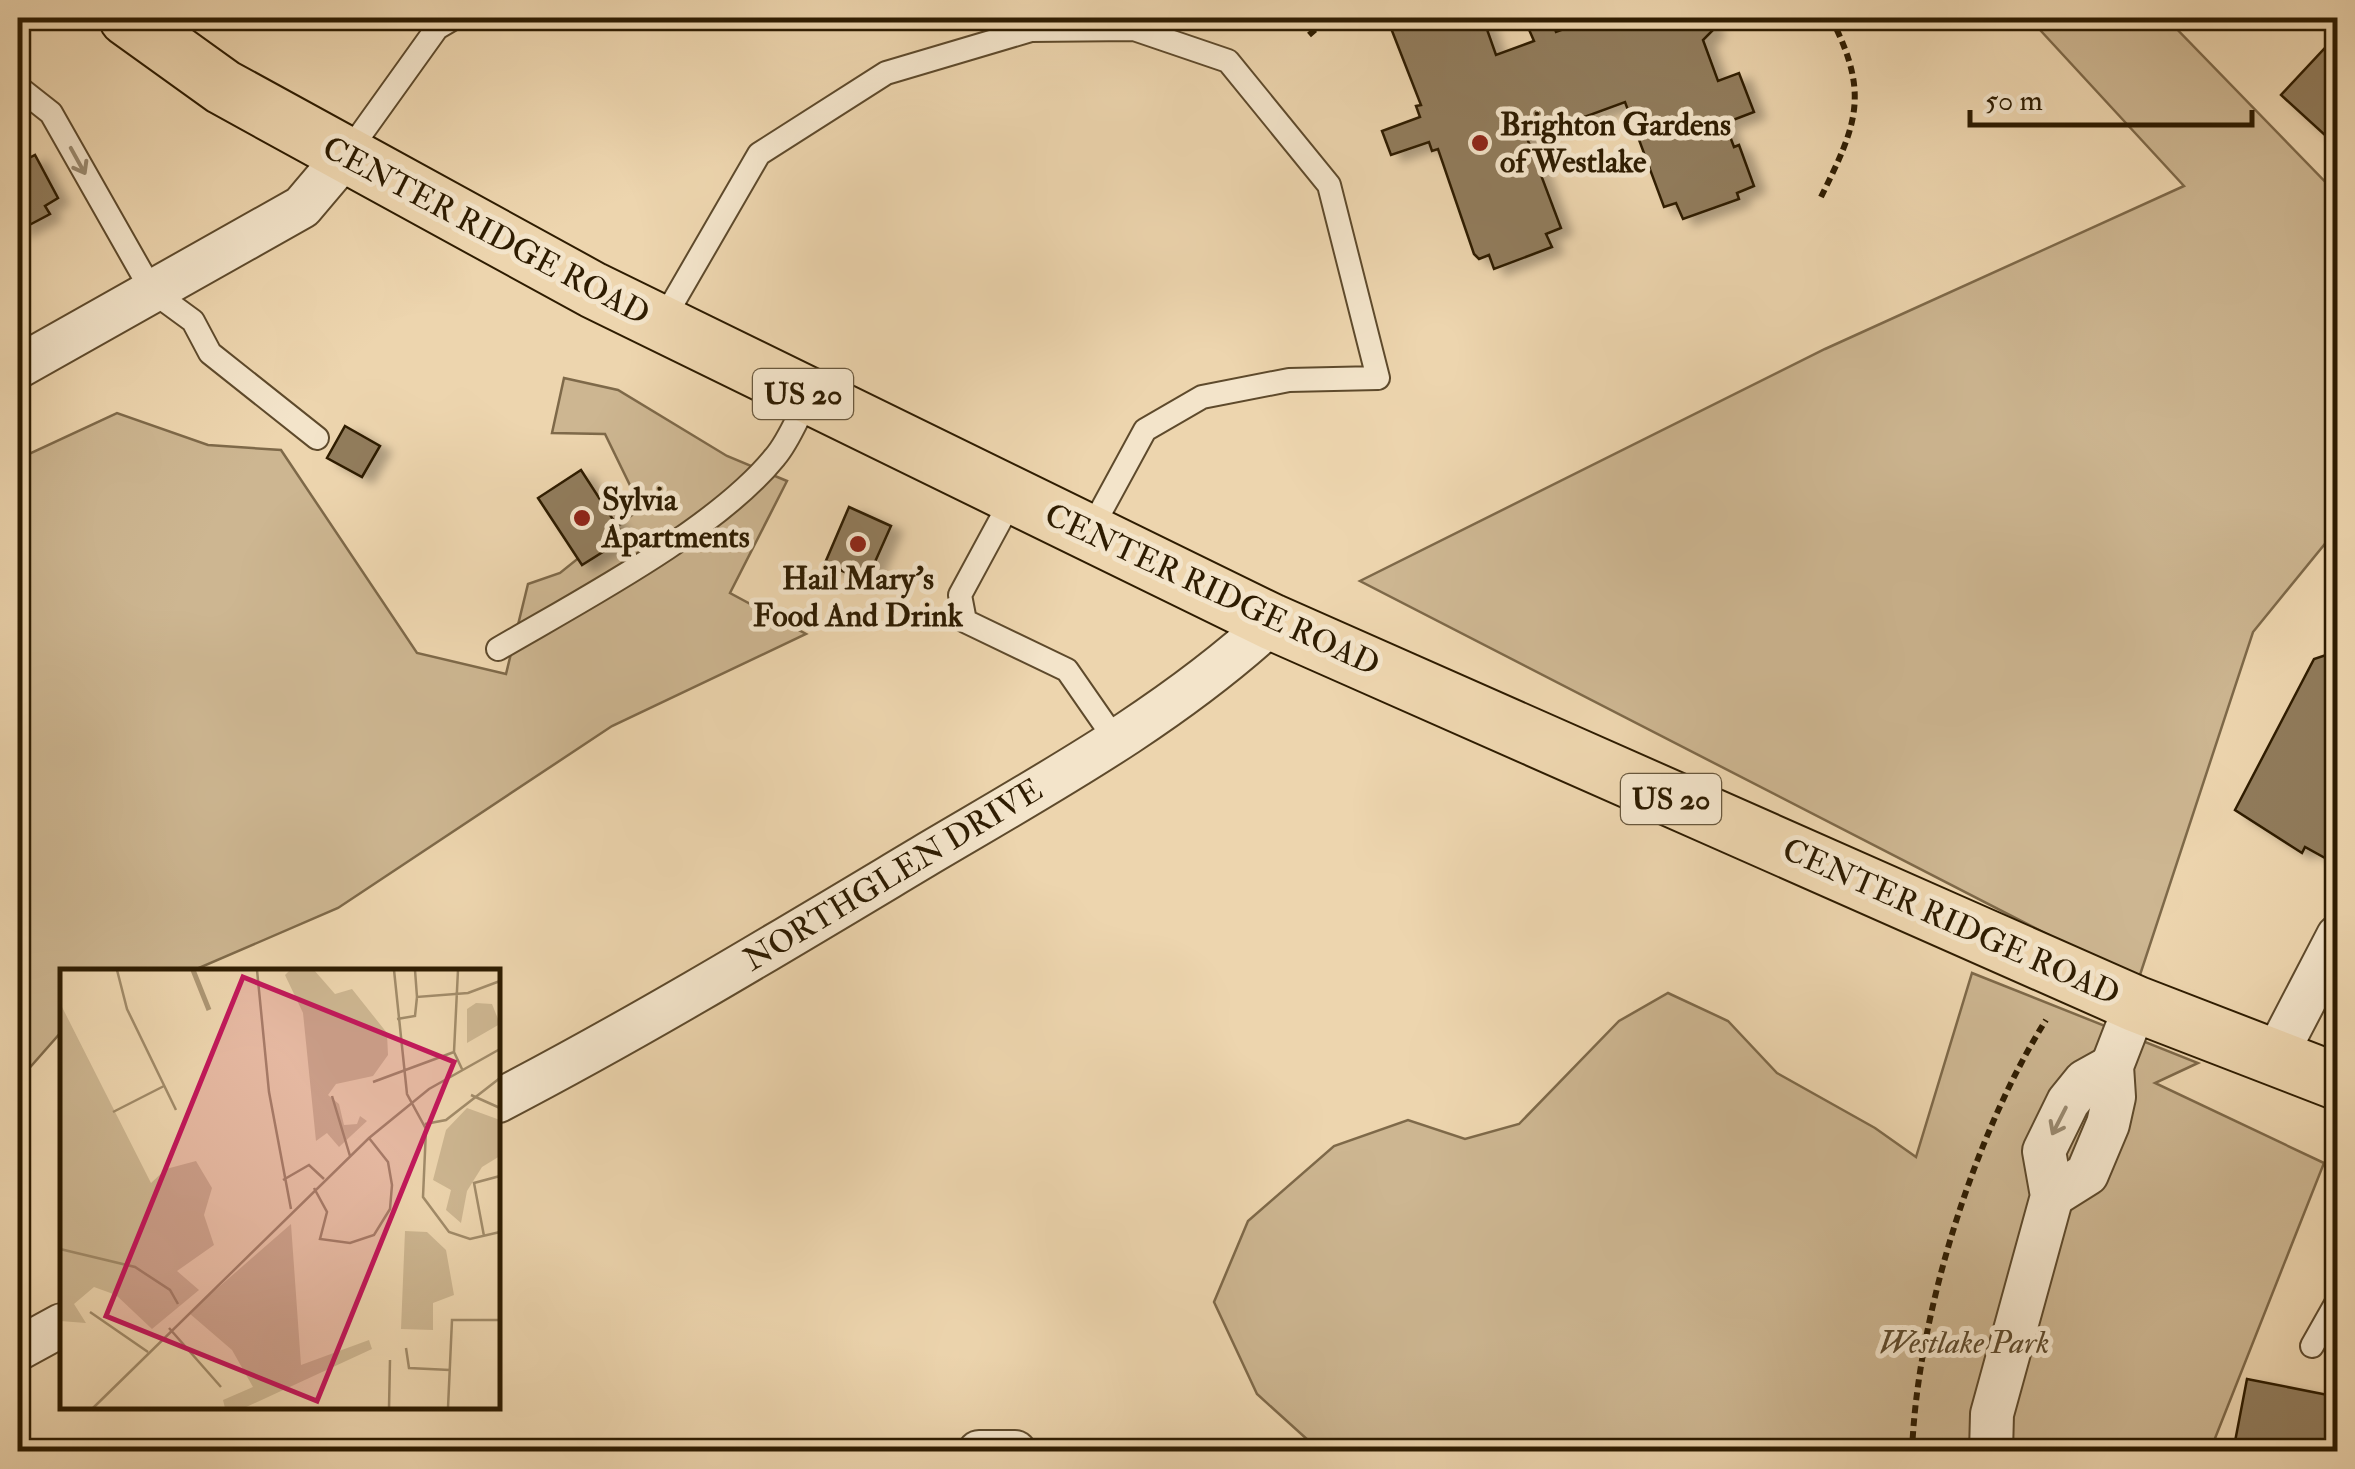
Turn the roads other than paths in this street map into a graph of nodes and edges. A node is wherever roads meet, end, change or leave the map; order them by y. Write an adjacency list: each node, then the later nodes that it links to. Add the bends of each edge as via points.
1 (127, 18): 4 (main road, CENTER RIDGE ROAD / US 20, via 223,87)
2 (442, 21): 4 (lane)
3 (18, 87): 5 (lane, one-way to 5, via 51,113)
4 (346, 156): 5 (street, via 302,206); 6 (main road, CENTER RIDGE ROAD / US 20)
5 (152, 291): 7 (street); 9 (lane, via 192,321 210,353)
6 (660, 325): 8 (main road, CENTER RIDGE ROAD / US 20); 11 (lane, via 759,154 886,73 1031,30 1134,29 1228,61 1329,185 1378,378 1289,380 1202,397 1144,430)
7 (18, 367)
8 (809, 397): 10 (main road, CENTER RIDGE ROAD / US 20); 13 (lane, via 776,456 726,503 630,571)
9 (317, 438)
10 (1014, 496): 11 (main road, CENTER RIDGE ROAD / US 20); 14 (lane, via 960,595 965,621 1066,670)
11 (1088, 533): 12 (main road, CENTER RIDGE ROAD / US 20)
12 (1272, 622): 14 (street, NORTHGLEN DRIVE); 16 (main road, CENTER RIDGE ROAD / US 20)
13 (498, 649)
14 (1116, 742): 19 (street, NORTHGLEN DRIVE, via 626,1034)
15 (2338, 936): 17 (street)
16 (2136, 1004): 17 (main road, CENTER RIDGE ROAD / US 20); 26 (street, via 2112,1066 2108,1124 2086,1174 2052,1196 1992,1414)
17 (2274, 1059): 18 (main road, CENTER RIDGE ROAD / US 20)
18 (2338, 1082)
19 (500, 1100)
20 (2338, 1300): 22 (lane)
21 (60, 1327): 23 (street)
22 (2312, 1346)
23 (18, 1349)
24 (980, 1452): 25 (street)
25 (1015, 1452)
26 (1991, 1452)

